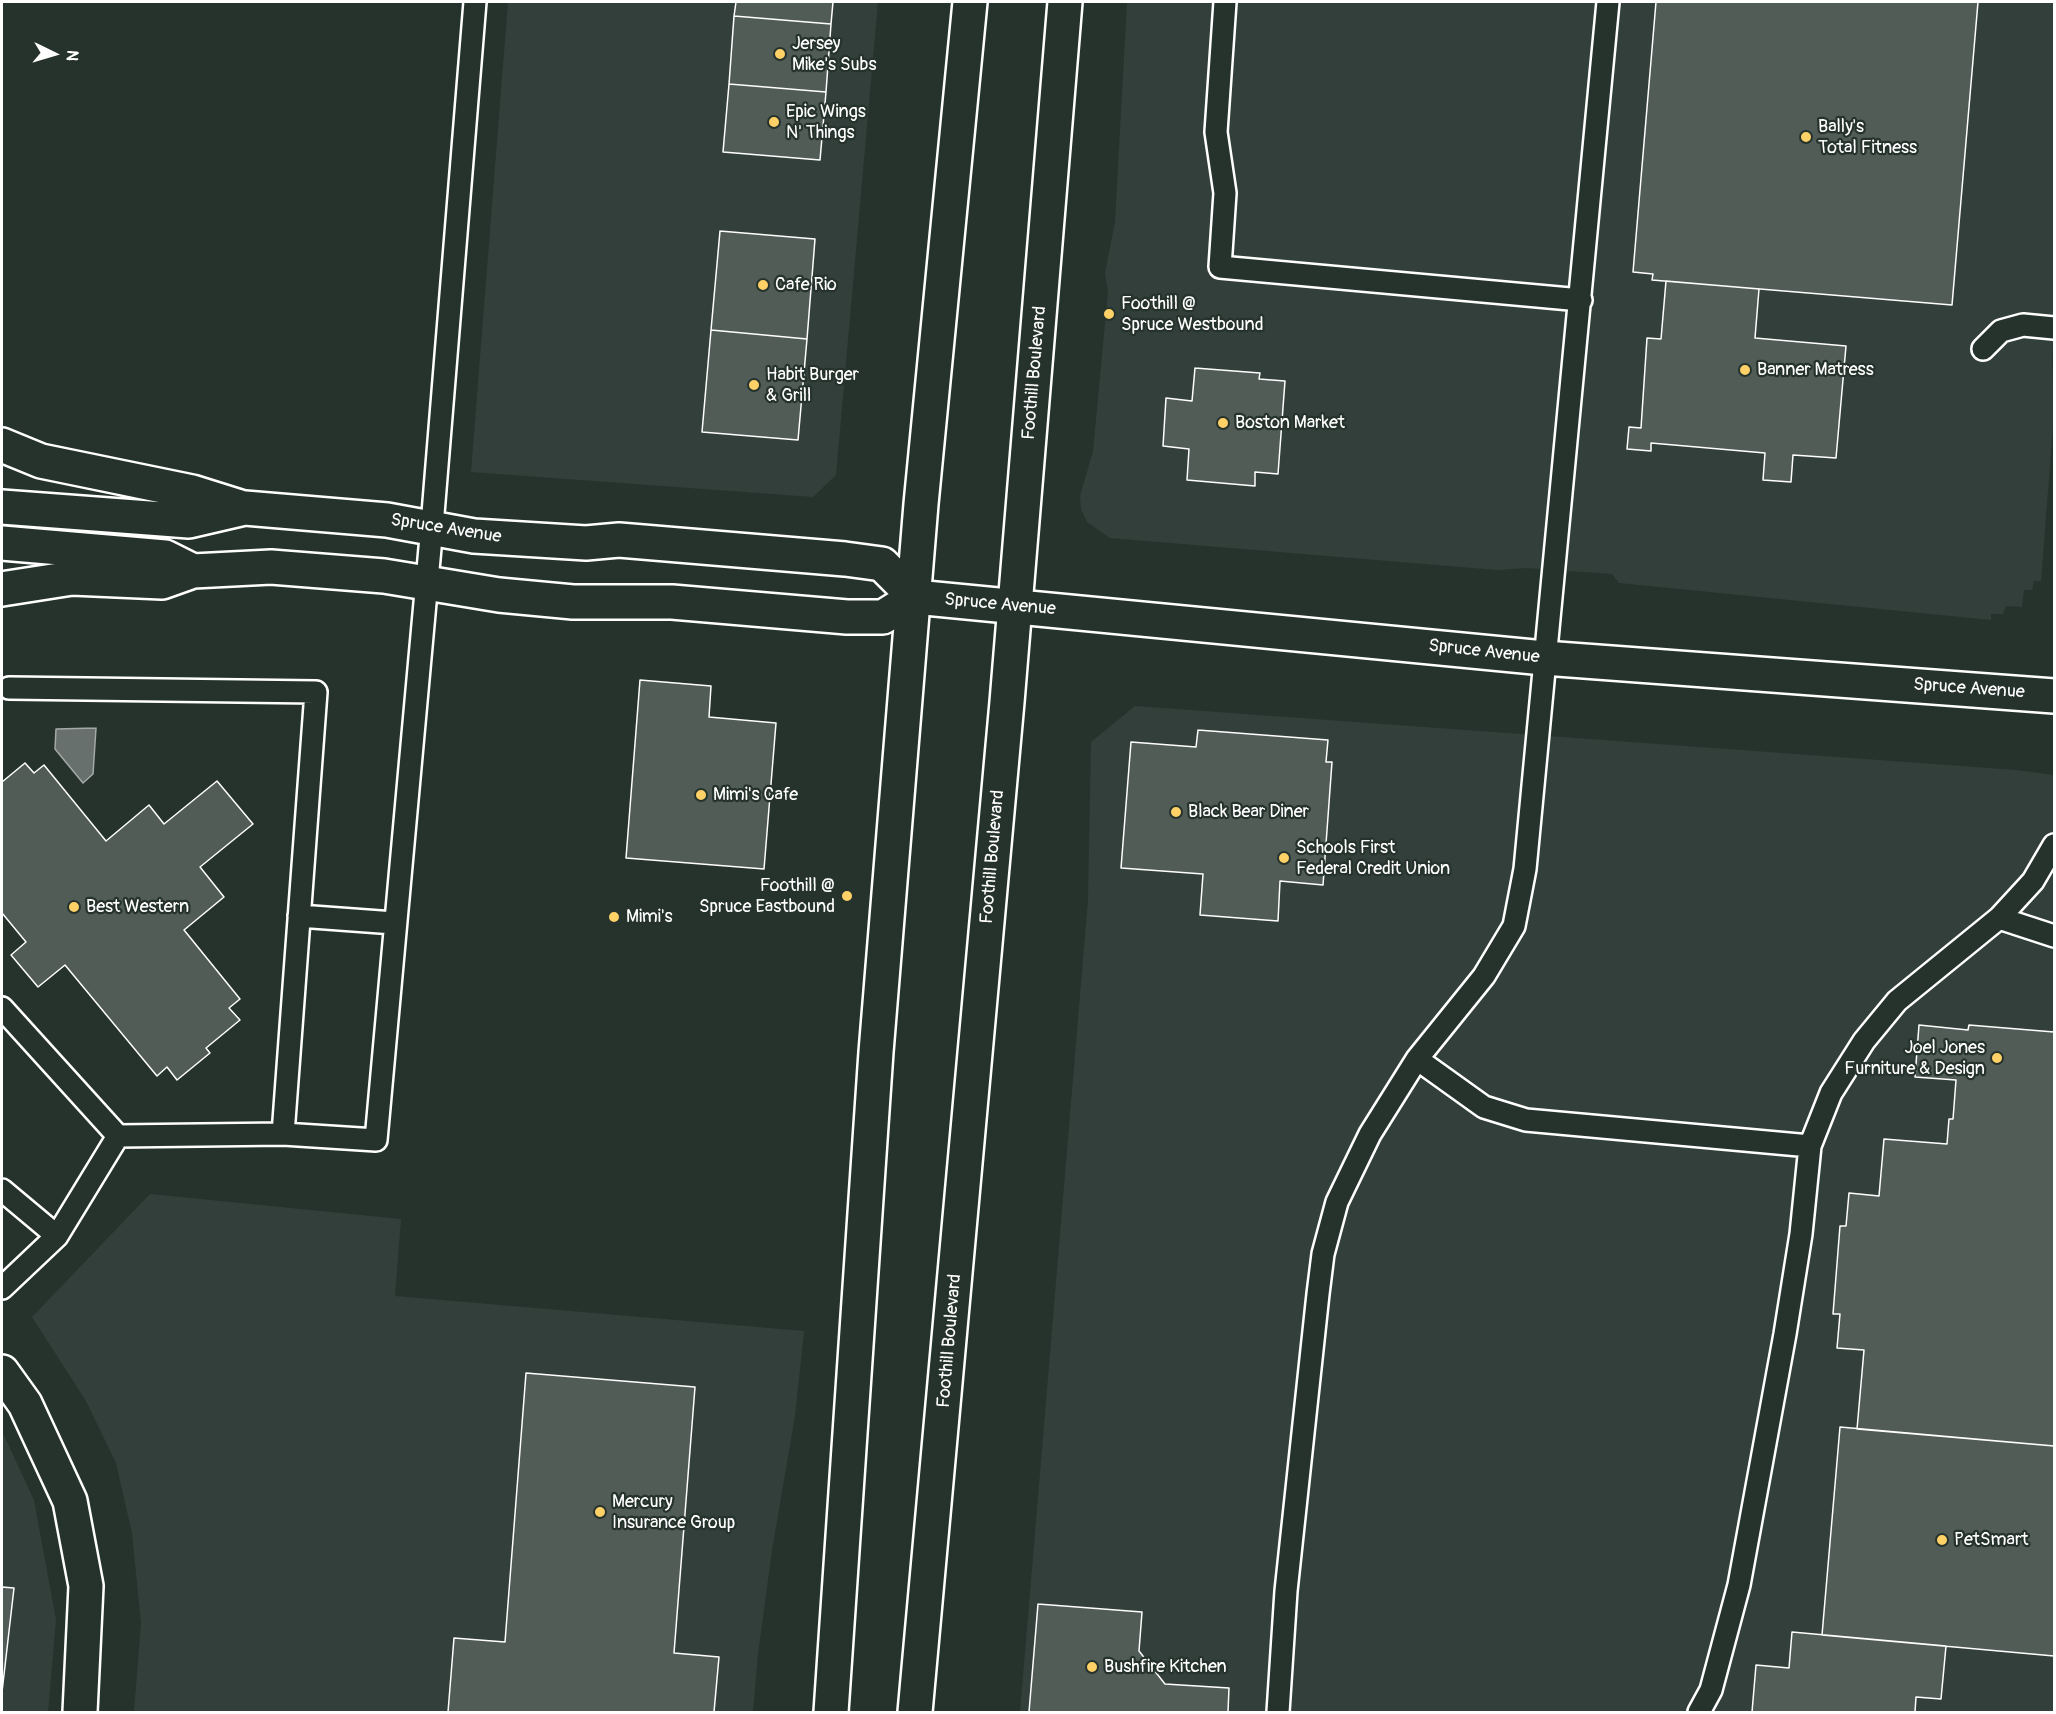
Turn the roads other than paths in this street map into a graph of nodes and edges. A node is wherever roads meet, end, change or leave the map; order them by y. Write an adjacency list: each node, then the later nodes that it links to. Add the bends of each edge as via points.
1 (475, 2): 12 (lane)
2 (970, 2): 17 (street)
3 (1065, 2): 18 (street, Foothill Boulevard)
4 (1225, 2): 6 (lane, via 1216,132 1225,193 1220,267)
5 (1608, 2): 6 (lane)
6 (1581, 300): 19 (lane)
7 (2055, 327): 8 (lane, via 2023,325 2001,331)
8 (1983, 349)
9 (2, 445): 11 (street, via 41,461 192,492)
10 (2, 507): 11 (street, Spruce Avenue, via 189,521)
11 (245, 508): 12 (street, Spruce Avenue)
12 (432, 526): 15 (lane); 17 (street, Spruce Avenue, via 474,536 586,543 619,540 882,564)
13 (2, 543): 14 (street, via 165,557)
14 (193, 571): 15 (street, via 272,567); 16 (street, via 162,582 72,578)
15 (426, 581): 17 (street, via 500,595 573,602 672,602 847,617 883,617); 25 (lane)
16 (2, 589)
17 (915, 597): 18 (street, Spruce Avenue); 37 (street, via 876,1052)
18 (1015, 605): 19 (street, Spruce Avenue); 38 (street, Foothill Boulevard)
19 (1544, 658): 21 (street, Spruce Avenue); 28 (lane, via 1525,869 1514,926 1484,976)
20 (9, 688): 23 (lane, via 316,692)
21 (2055, 696)
22 (2055, 845): 24 (lane, via 2033,880)
23 (299, 916): 25 (lane); 29 (lane)
24 (1999, 918): 26 (lane); 31 (lane, via 1897,1001 1864,1041 1831,1093)
25 (394, 923): 29 (lane, via 376,1140)
26 (2055, 936)
27 (2, 1008): 30 (lane)
28 (1417, 1059): 31 (lane, via 1484,1107 1526,1120); 39 (lane, via 1370,1134 1337,1202 1323,1254 1286,1591)
29 (283, 1134): 30 (lane)
30 (118, 1136): 33 (lane)
31 (1810, 1146): 40 (lane, via 1801,1234 1740,1586 1711,1690)
32 (2, 1190): 33 (lane)
33 (57, 1236): 34 (lane)
34 (2, 1288)
35 (2, 1372): 36 (street, via 26,1404 70,1501 86,1586)
36 (80, 1713)
37 (831, 1713)
38 (915, 1713)
39 (1278, 1713)
40 (1699, 1713)

